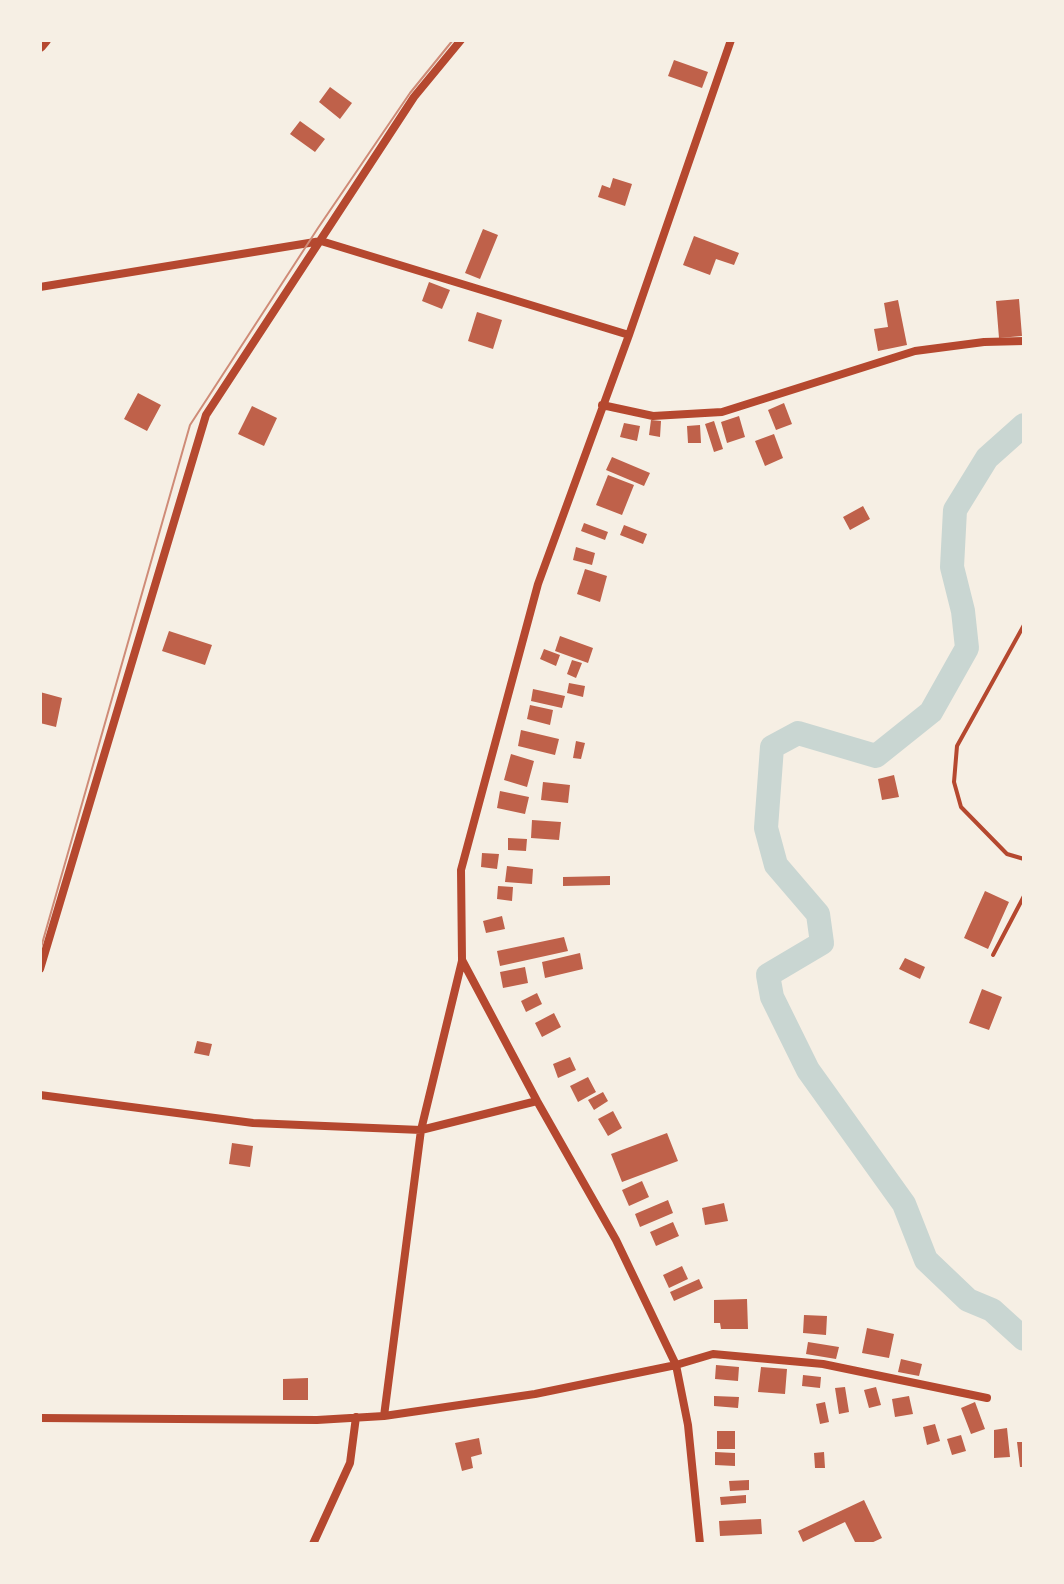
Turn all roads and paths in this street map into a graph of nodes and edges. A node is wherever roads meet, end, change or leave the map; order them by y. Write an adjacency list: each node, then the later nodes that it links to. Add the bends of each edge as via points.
1 (45, 40): 4 (main road)
2 (461, 40): 5 (street, via 414,97)
3 (731, 40): 7 (street)
4 (40, 46)
5 (321, 241): 6 (street); 7 (street); 15 (street, via 206,415)
6 (40, 287)
7 (629, 335): 9 (street)
8 (1024, 341): 9 (street, via 915,351 722,412 653,416)
9 (602, 405): 14 (street, via 538,584 461,870)
10 (1024, 625): 11 (lane, via 957,746 954,782 961,807 1007,854)
11 (1024, 859)
12 (1024, 896): 13 (lane)
13 (993, 955)
14 (462, 960): 17 (street); 18 (street)
15 (40, 969)
16 (40, 1095): 18 (street, via 253,1123)
17 (537, 1101): 18 (street); 19 (street, via 616,1240)
18 (421, 1130): 21 (street)
19 (676, 1365): 20 (street, via 713,1354 823,1364); 21 (street, via 535,1394); 25 (street)
20 (987, 1398)
21 (384, 1416): 22 (street)
22 (356, 1417): 23 (street); 24 (street, via 350,1463)
23 (40, 1418)
24 (313, 1544)
25 (700, 1544)

